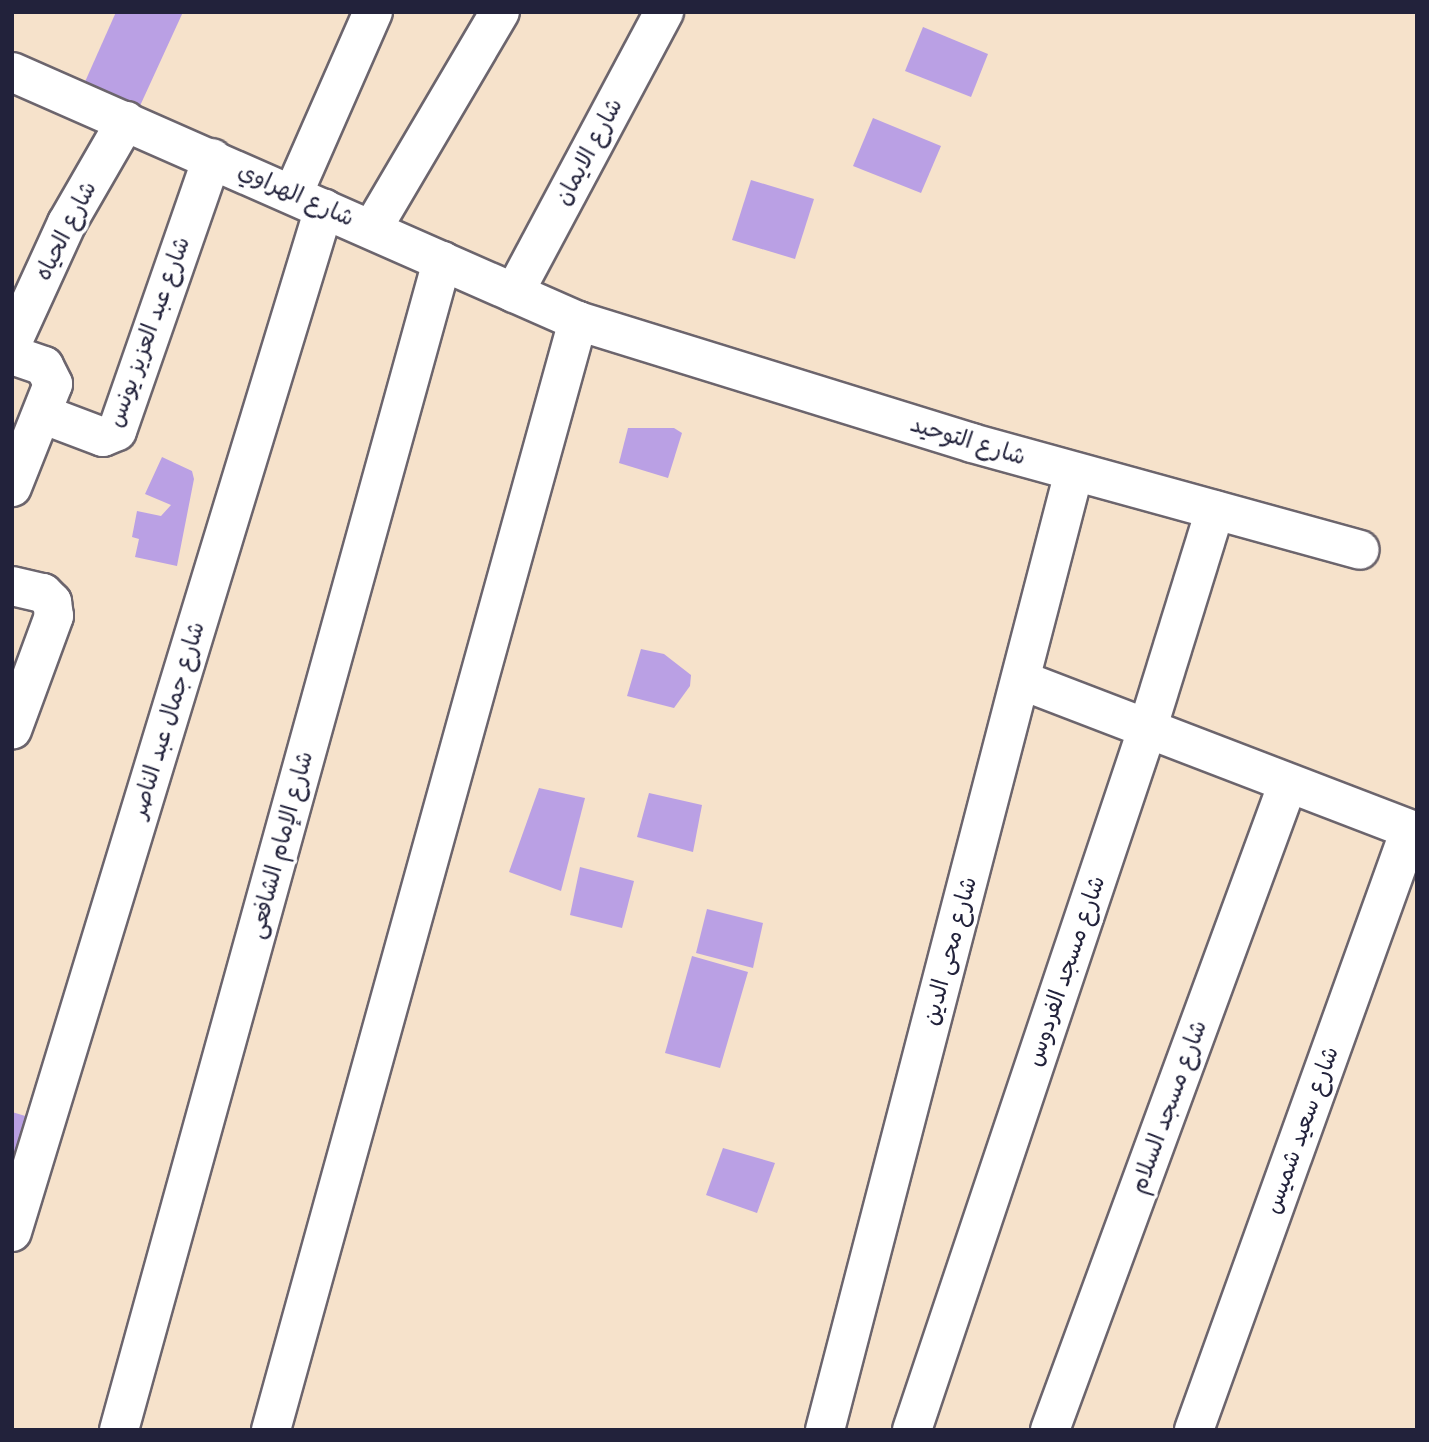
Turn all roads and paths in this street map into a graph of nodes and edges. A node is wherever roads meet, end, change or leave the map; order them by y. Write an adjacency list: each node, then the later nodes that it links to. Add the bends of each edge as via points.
1 (373, 12): 7 (street, شارع جمال عبد الناصر)
2 (500, 12): 8 (street)
3 (664, 12): 10 (street, شارع الايمان)
4 (12, 72): 5 (street, شارع الهراوي)
5 (126, 121): 6 (street, شارع الهراوي); 12 (street, شارع الحياه, via 67,223)
6 (212, 158): 7 (street, شارع الهراوي); 14 (street, شارع عبد العزيز يونس, via 117,431 103,437)
7 (308, 201): 8 (street, شارع الهراوي); 25 (street, شارع جمال عبد الناصر)
8 (372, 229): 9 (street, شارع الهراوي)
9 (442, 261): 10 (street, شارع الهراوي); 26 (street, شارع الإمام الشافعى)
10 (514, 293): 11 (street, شارع الهراوي)
11 (578, 321): 15 (street, شارع التوحيد); 27 (street)
12 (12, 343)
13 (12, 355): 14 (street, via 44,366 52,377)
14 (42, 414): 16 (street)
15 (1074, 472): 17 (street, شارع التوحيد); 20 (street, شارع محى الدين)
16 (12, 487)
17 (1215, 510): 18 (street, شارع التوحيد); 22 (street, شارع مسجد الفردوس)
18 (1360, 550)
19 (12, 586): 21 (street, via 43,593 52,602 54,616)
20 (1021, 680): 22 (street); 28 (street, شارع محى الدين)
21 (12, 730)
22 (1147, 730): 23 (street); 29 (street, شارع مسجد الفردوس)
23 (1287, 783): 24 (street); 30 (street, شارع مسجد السلام)
24 (1413, 831): 31 (street, شارع سعيد شميس)
25 (12, 1232)
26 (119, 1430)
27 (271, 1430)
28 (825, 1430)
29 (912, 1430)
30 (1050, 1430)
31 (1194, 1430)

